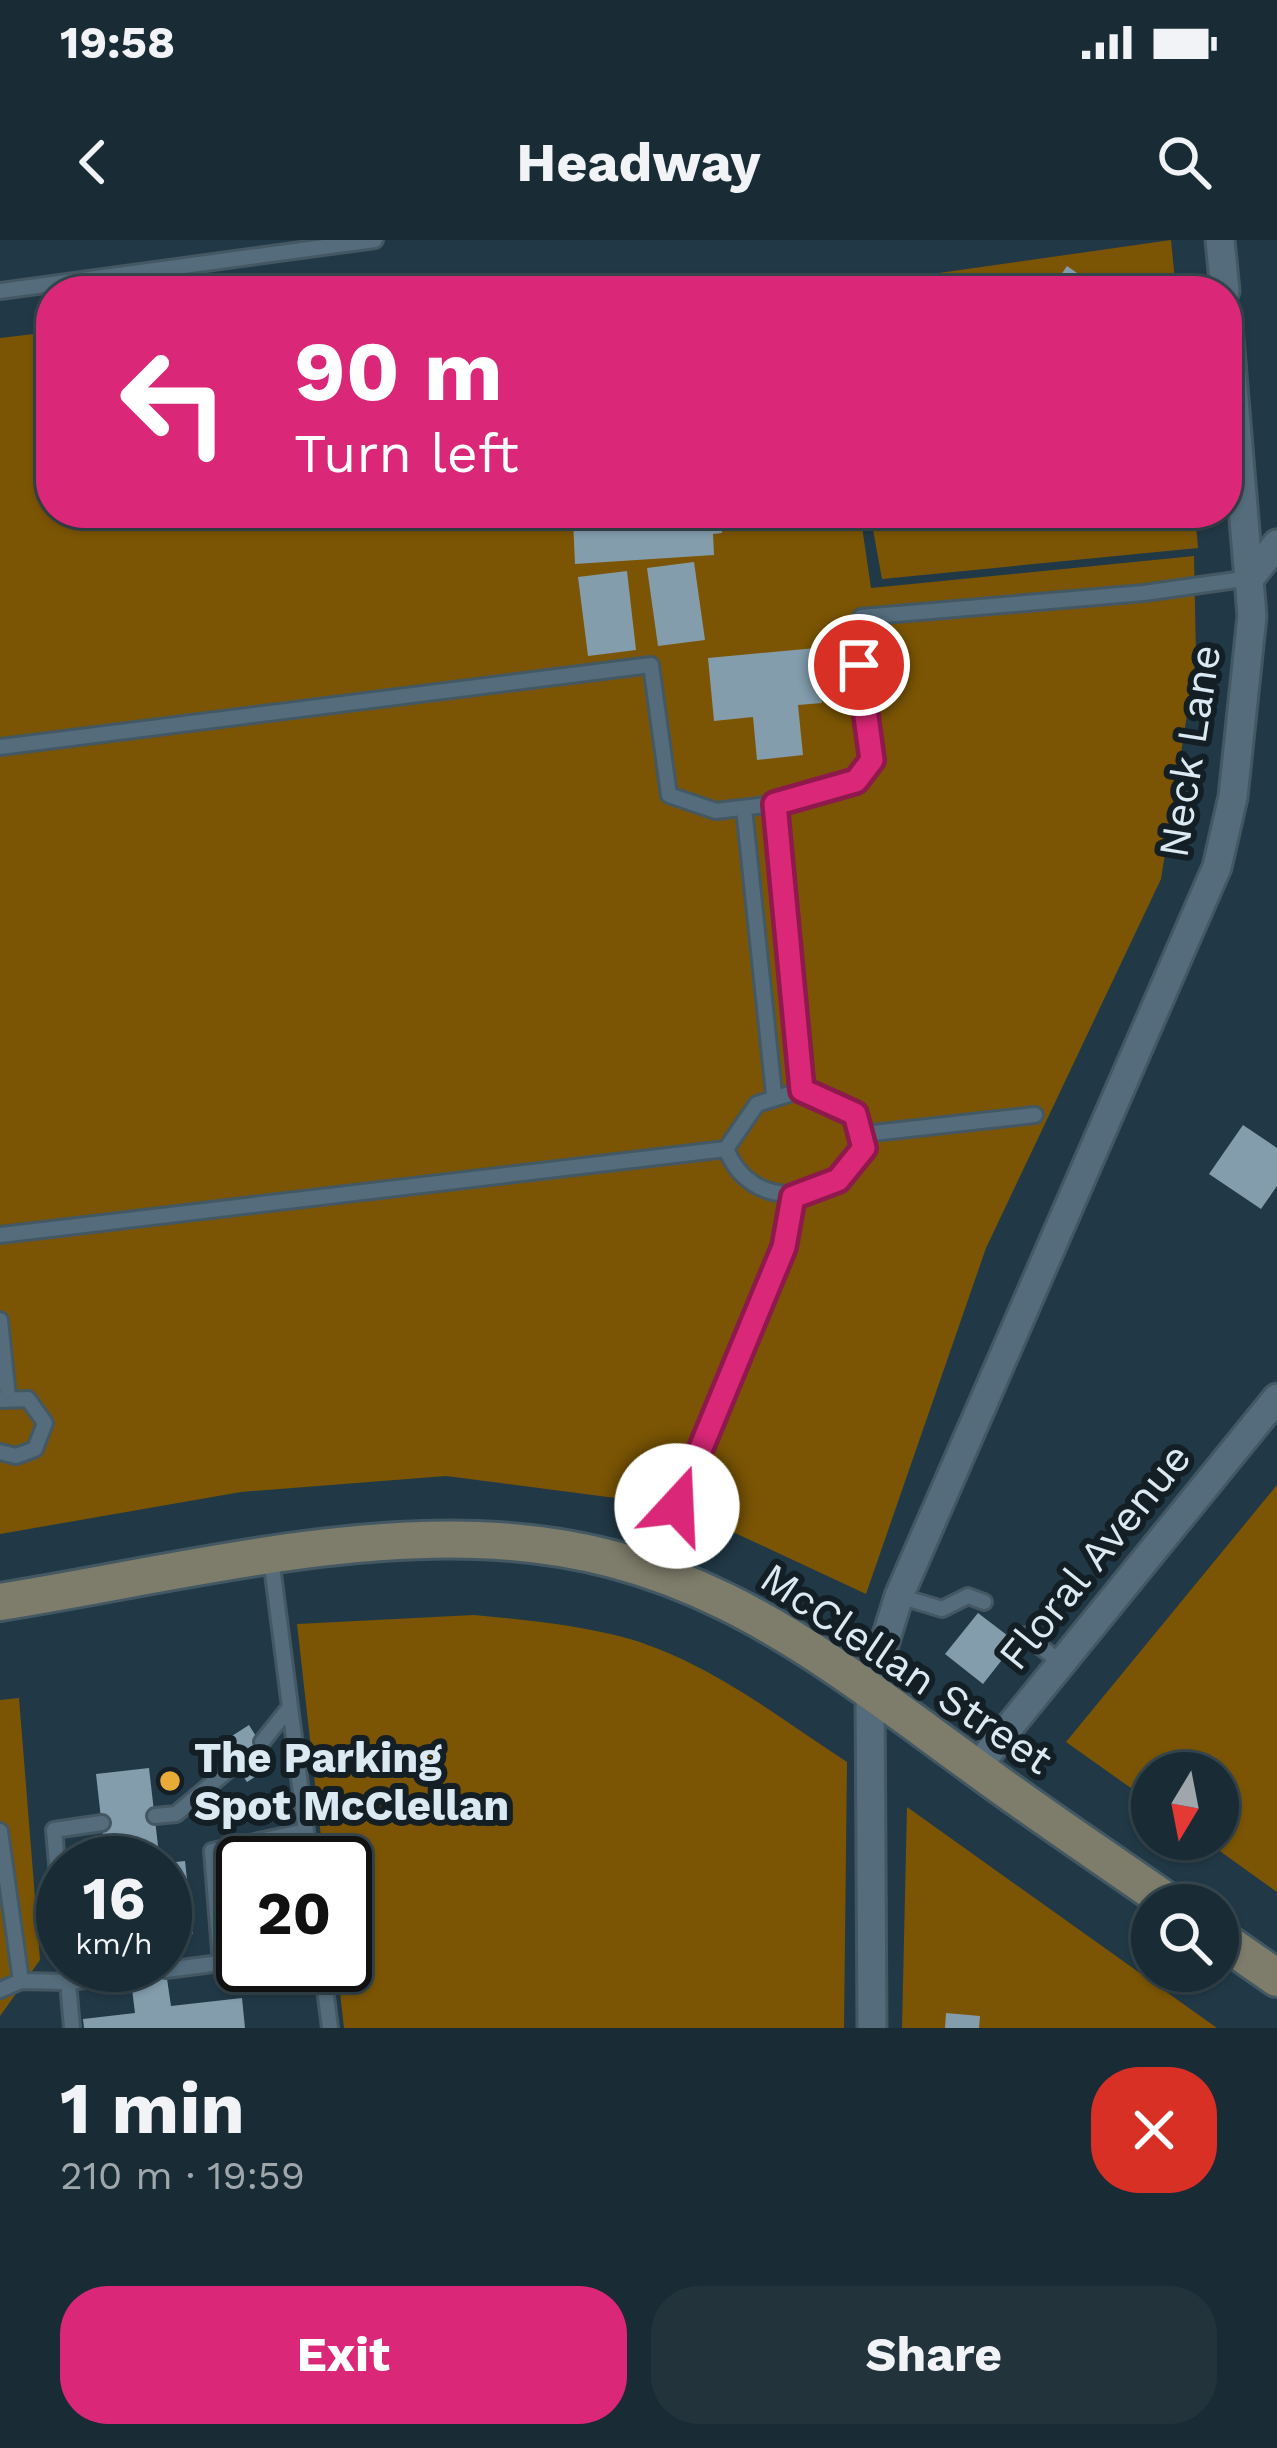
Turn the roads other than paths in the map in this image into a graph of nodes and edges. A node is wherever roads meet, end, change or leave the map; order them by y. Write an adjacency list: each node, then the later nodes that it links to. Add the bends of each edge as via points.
1 (375, 240): 3 (lane)
2 (1220, 240): 4 (street)
3 (110, 276)
4 (1224, 276)
5 (36, 286): 6 (lane)
6 (0, 291)
7 (1242, 486): 9 (street, Neck Lane)
8 (1277, 544): 9 (street)
9 (1250, 578): 11 (lane, via 861,617 872,760 856,781); 26 (street, Neck Lane, via 1240,743 1217,867)
10 (0, 746): 12 (lane, via 650,665 669,795 716,811)
11 (775, 804): 12 (lane); 13 (lane)
12 (745, 808): 14 (lane)
13 (802, 1090): 14 (lane); 16 (lane, via 841,1104)
14 (774, 1094): 17 (lane, via 744,1115)
15 (1035, 1115): 16 (lane)
16 (864, 1134): 18 (lane, via 851,1169)
17 (726, 1149): 18 (lane, via 734,1170 754,1186); 19 (lane)
18 (793, 1197): 25 (lane, via 784,1247)
19 (0, 1235)
20 (0, 1320): 21 (lane)
21 (4, 1398): 23 (lane, via 36,1404 45,1432 26,1454)
22 (1277, 1398): 30 (street, Floral Avenue)
23 (0, 1452)
24 (272, 1558): 25 (main road, McClellan Street, via 479,1540); 27 (main road, McClellan Street); 32 (lane)
25 (652, 1569): 31 (main road, McClellan Street, via 776,1624)
26 (899, 1596): 28 (lane, via 942,1609 968,1596); 31 (street, Neck Lane)
27 (0, 1602)
28 (985, 1603)
29 (1026, 1635): 30 (lane)
30 (1061, 1663): 35 (street, Floral Avenue)
31 (870, 1690): 35 (main road, McClellan Street); 55 (street, Neck Lane)
32 (290, 1707): 33 (lane); 39 (lane)
33 (262, 1742)
34 (235, 1764): 36 (lane, via 176,1814)
35 (976, 1768): 44 (main road, McClellan Street)
36 (155, 1816)
37 (101, 1823): 40 (lane)
38 (0, 1831): 48 (lane)
39 (306, 1831): 41 (lane); 42 (lane)
40 (55, 1836)
41 (282, 1836)
42 (307, 1836)
43 (216, 1850): 45 (lane)
44 (1142, 1884)
45 (216, 1907)
46 (1239, 1952): 47 (main road)
47 (1277, 1978)
48 (21, 1981): 49 (lane); 50 (lane)
49 (36, 1981)
50 (0, 1990)
51 (69, 1992): 53 (lane)
52 (325, 1992): 54 (lane)
53 (72, 2028)
54 (330, 2028)
55 (872, 2028)

